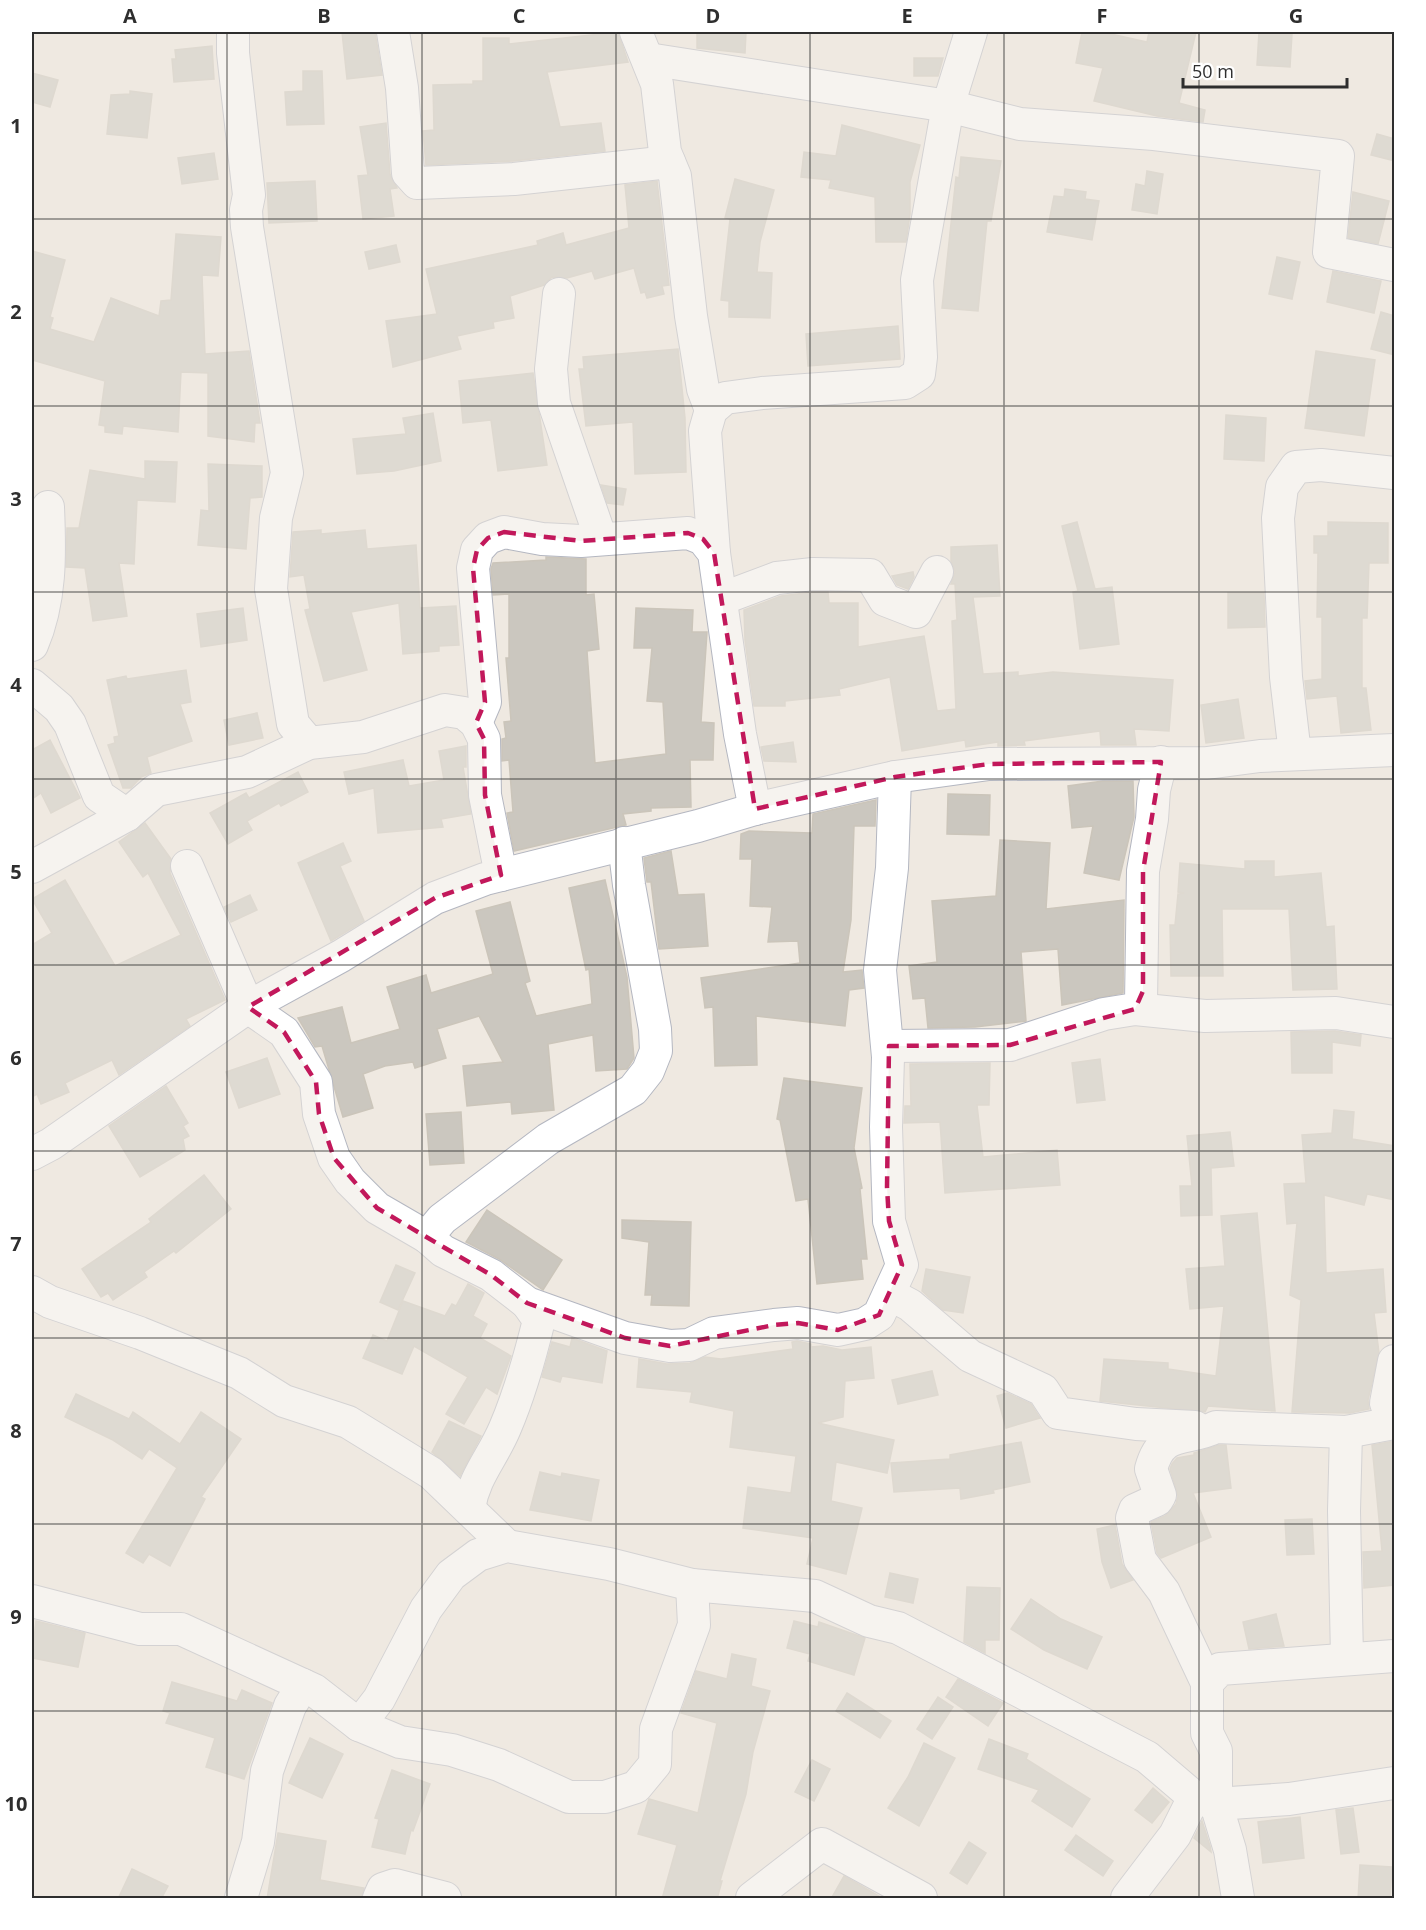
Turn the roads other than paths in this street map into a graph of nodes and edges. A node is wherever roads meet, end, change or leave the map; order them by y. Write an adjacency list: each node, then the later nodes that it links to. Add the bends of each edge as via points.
1 (233, 32): 19 (street, via 249,195 246,218 287,473 276,518 271,589 293,724)
2 (393, 32): 6 (street, via 402,88 408,173 417,183 514,179)
3 (970, 32): 5 (street)
4 (642, 45): 5 (street); 6 (street, via 657,84)
5 (948, 105): 7 (street, via 1020,124 1154,134 1338,156 1329,252); 9 (street, via 917,280 919,374 905,383 725,398)
6 (669, 162): 9 (street, via 675,176 691,316)
7 (1395, 265)
8 (559, 294): 12 (street, via 551,369 554,403)
9 (711, 410): 13 (street, via 705,431)
10 (1395, 473): 21 (street, via 1321,465 1296,467 1282,488 1278,518 1280,564)
11 (48, 507): 16 (street, via 49,576)
12 (601, 539): 13 (street, via 688,533 703,539); 18 (street, via 542,539 504,532 488,538 477,550 473,568 485,702)
13 (714, 553): 15 (street)
14 (937, 573): 15 (street, via 916,612 885,600 870,575 777,578)
15 (721, 599): 24 (street)
16 (32, 645)
17 (32, 685): 25 (street, via 59,708 70,724 99,796)
18 (476, 723): 19 (street, via 464,713 445,710 363,737); 29 (street, via 484,739 484,795)
19 (309, 743): 25 (street, via 247,772 156,790)
20 (1395, 750): 21 (street)
21 (1295, 754): 22 (street, via 1207,763)
22 (1161, 762): 23 (street, via 989,764); 31 (street, via 1143,871 1143,991 1141,1003)
23 (895, 777): 24 (street); 33 (street, via 892,868 880,970)
24 (755, 809): 26 (street)
25 (127, 815): 28 (street)
26 (624, 843): 29 (street); 35 (street, via 655,1029 656,1051 648,1071 633,1090 548,1139 442,1219)
27 (187, 866): 30 (street)
28 (32, 867)
29 (501, 875): 30 (street, via 435,898 340,957)
30 (248, 1007): 34 (street); 35 (street, via 284,1032 316,1082 319,1114 334,1158 350,1181 377,1208)
31 (1135, 1009): 32 (street, via 1205,1016 1336,1013); 33 (street, via 1104,1014 1010,1045)
32 (1395, 1022)
33 (888, 1046): 37 (street, via 889,1210 902,1265)
34 (32, 1154)
35 (427, 1237): 38 (street, via 443,1251 491,1275)
36 (32, 1292): 43 (street, via 239,1373 284,1401 348,1422 431,1473)
37 (889, 1294): 38 (street, via 879,1315 865,1324 838,1330 798,1323 774,1325 714,1333 689,1345 670,1346 625,1338); 41 (street, via 910,1305 970,1356 1043,1390 1058,1413 1136,1424)
38 (526, 1303): 43 (street, via 539,1320 529,1363 505,1429 472,1487)
39 (1395, 1361): 40 (street, via 1386,1402)
40 (1395, 1423): 42 (street)
41 (1216, 1427): 42 (street); 49 (street, via 1163,1443 1151,1469 1160,1495 1135,1510 1132,1518 1140,1560 1164,1592)
42 (1346, 1432): 48 (street)
43 (469, 1508): 44 (street)
44 (507, 1546): 45 (street, via 609,1564); 51 (street, via 478,1555 451,1575 426,1609 379,1699)
45 (692, 1585): 51 (street, via 694,1625 656,1729 654,1764 636,1787 605,1797 569,1797 499,1765 452,1750 400,1742); 53 (street, via 815,1596 869,1621 898,1628 1147,1757)
46 (32, 1601): 50 (street, via 140,1629 181,1629)
47 (1395, 1656): 48 (street)
48 (1347, 1658): 49 (street, via 1220,1669)
49 (1207, 1683): 53 (street, via 1207,1733 1216,1751)
50 (303, 1686): 51 (street, via 314,1690); 54 (street, via 290,1706 267,1771 258,1842)
51 (359, 1725)
52 (1395, 1783): 53 (street, via 1289,1799)
53 (1205, 1800): 59 (street); 60 (street, via 1230,1850)
54 (241, 1899)
55 (379, 1899): 56 (street, via 383,1889 394,1886)
56 (445, 1899)
57 (752, 1899): 58 (street, via 822,1844)
58 (921, 1899)
59 (1126, 1899)
60 (1238, 1899)

